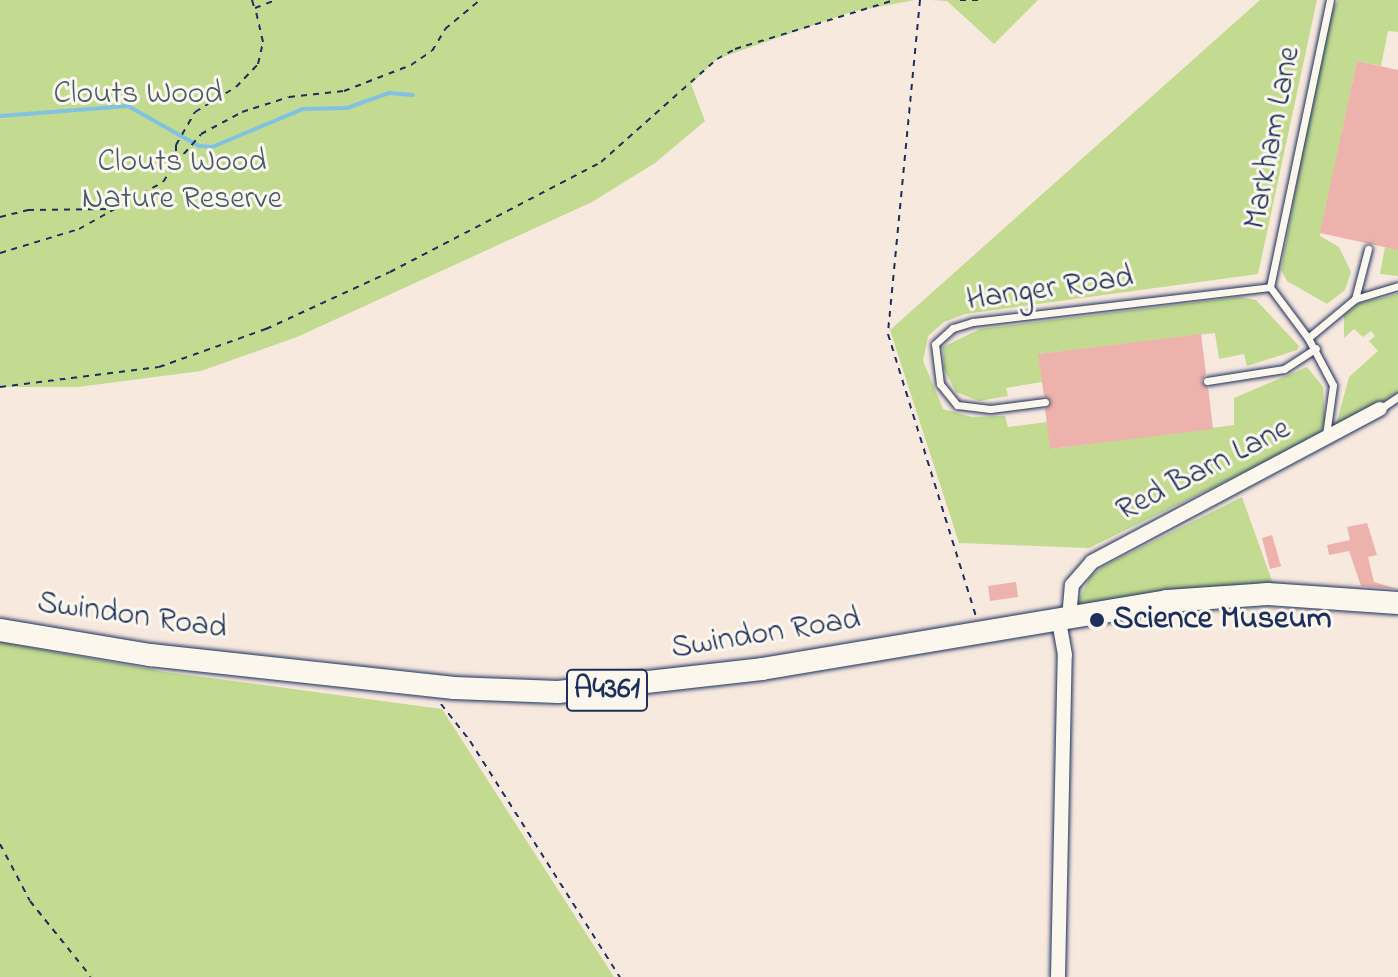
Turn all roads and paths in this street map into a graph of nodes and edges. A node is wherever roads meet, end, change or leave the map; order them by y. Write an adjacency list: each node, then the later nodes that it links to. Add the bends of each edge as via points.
1 (252, 0): 9 (path)
2 (276, 0): 9 (path)
3 (480, 0): 10 (path, via 445,29 432,51 411,65 344,91 289,97 248,110 196,138)
4 (894, 0): 21 (path, via 735,49 601,162 390,272 266,329 159,367)
5 (920, 0): 28 (path, via 888,334)
6 (960, 0): 7 (path)
7 (979, 0)
8 (1330, 0): 16 (lane, Markham Lane)
9 (255, 8): 10 (path, via 263,42 258,64 236,87 195,112 176,145)
10 (176, 163): 11 (path, via 163,182)
11 (115, 209): 12 (path, via 28,210); 14 (path, via 49,241)
12 (0, 217)
13 (1368, 249): 17 (lane)
14 (0, 253)
15 (1398, 286): 17 (lane)
16 (1270, 287): 18 (lane); 23 (lane, Hanger Road, via 973,322 953,328 935,344 940,384 957,405 990,409)
17 (1355, 299): 18 (lane)
18 (1308, 338): 19 (lane)
19 (1316, 348): 20 (lane, via 1284,369); 25 (lane, via 1333,385)
20 (1207, 381)
21 (0, 387)
22 (1398, 397): 24 (lane, Red Barn Lane)
23 (1045, 402)
24 (1380, 409): 25 (street, Red Barn Lane)
25 (1324, 441): 27 (street, Red Barn Lane, via 1092,562 1072,585)
26 (1398, 603): 27 (main road, Swindon Road / A4361, via 1326,595 1217,596)
27 (1064, 619): 30 (main road, Swindon Road / A4361, via 608,690); 34 (street, Red Barn Lane)
28 (979, 623)
29 (0, 630): 30 (main road, Swindon Road / A4361, via 150,655)
30 (441, 687): 33 (path, via 443,709 470,741)
31 (0, 844): 32 (path, via 30,901)
32 (91, 977)
33 (620, 977)
34 (1058, 977)

